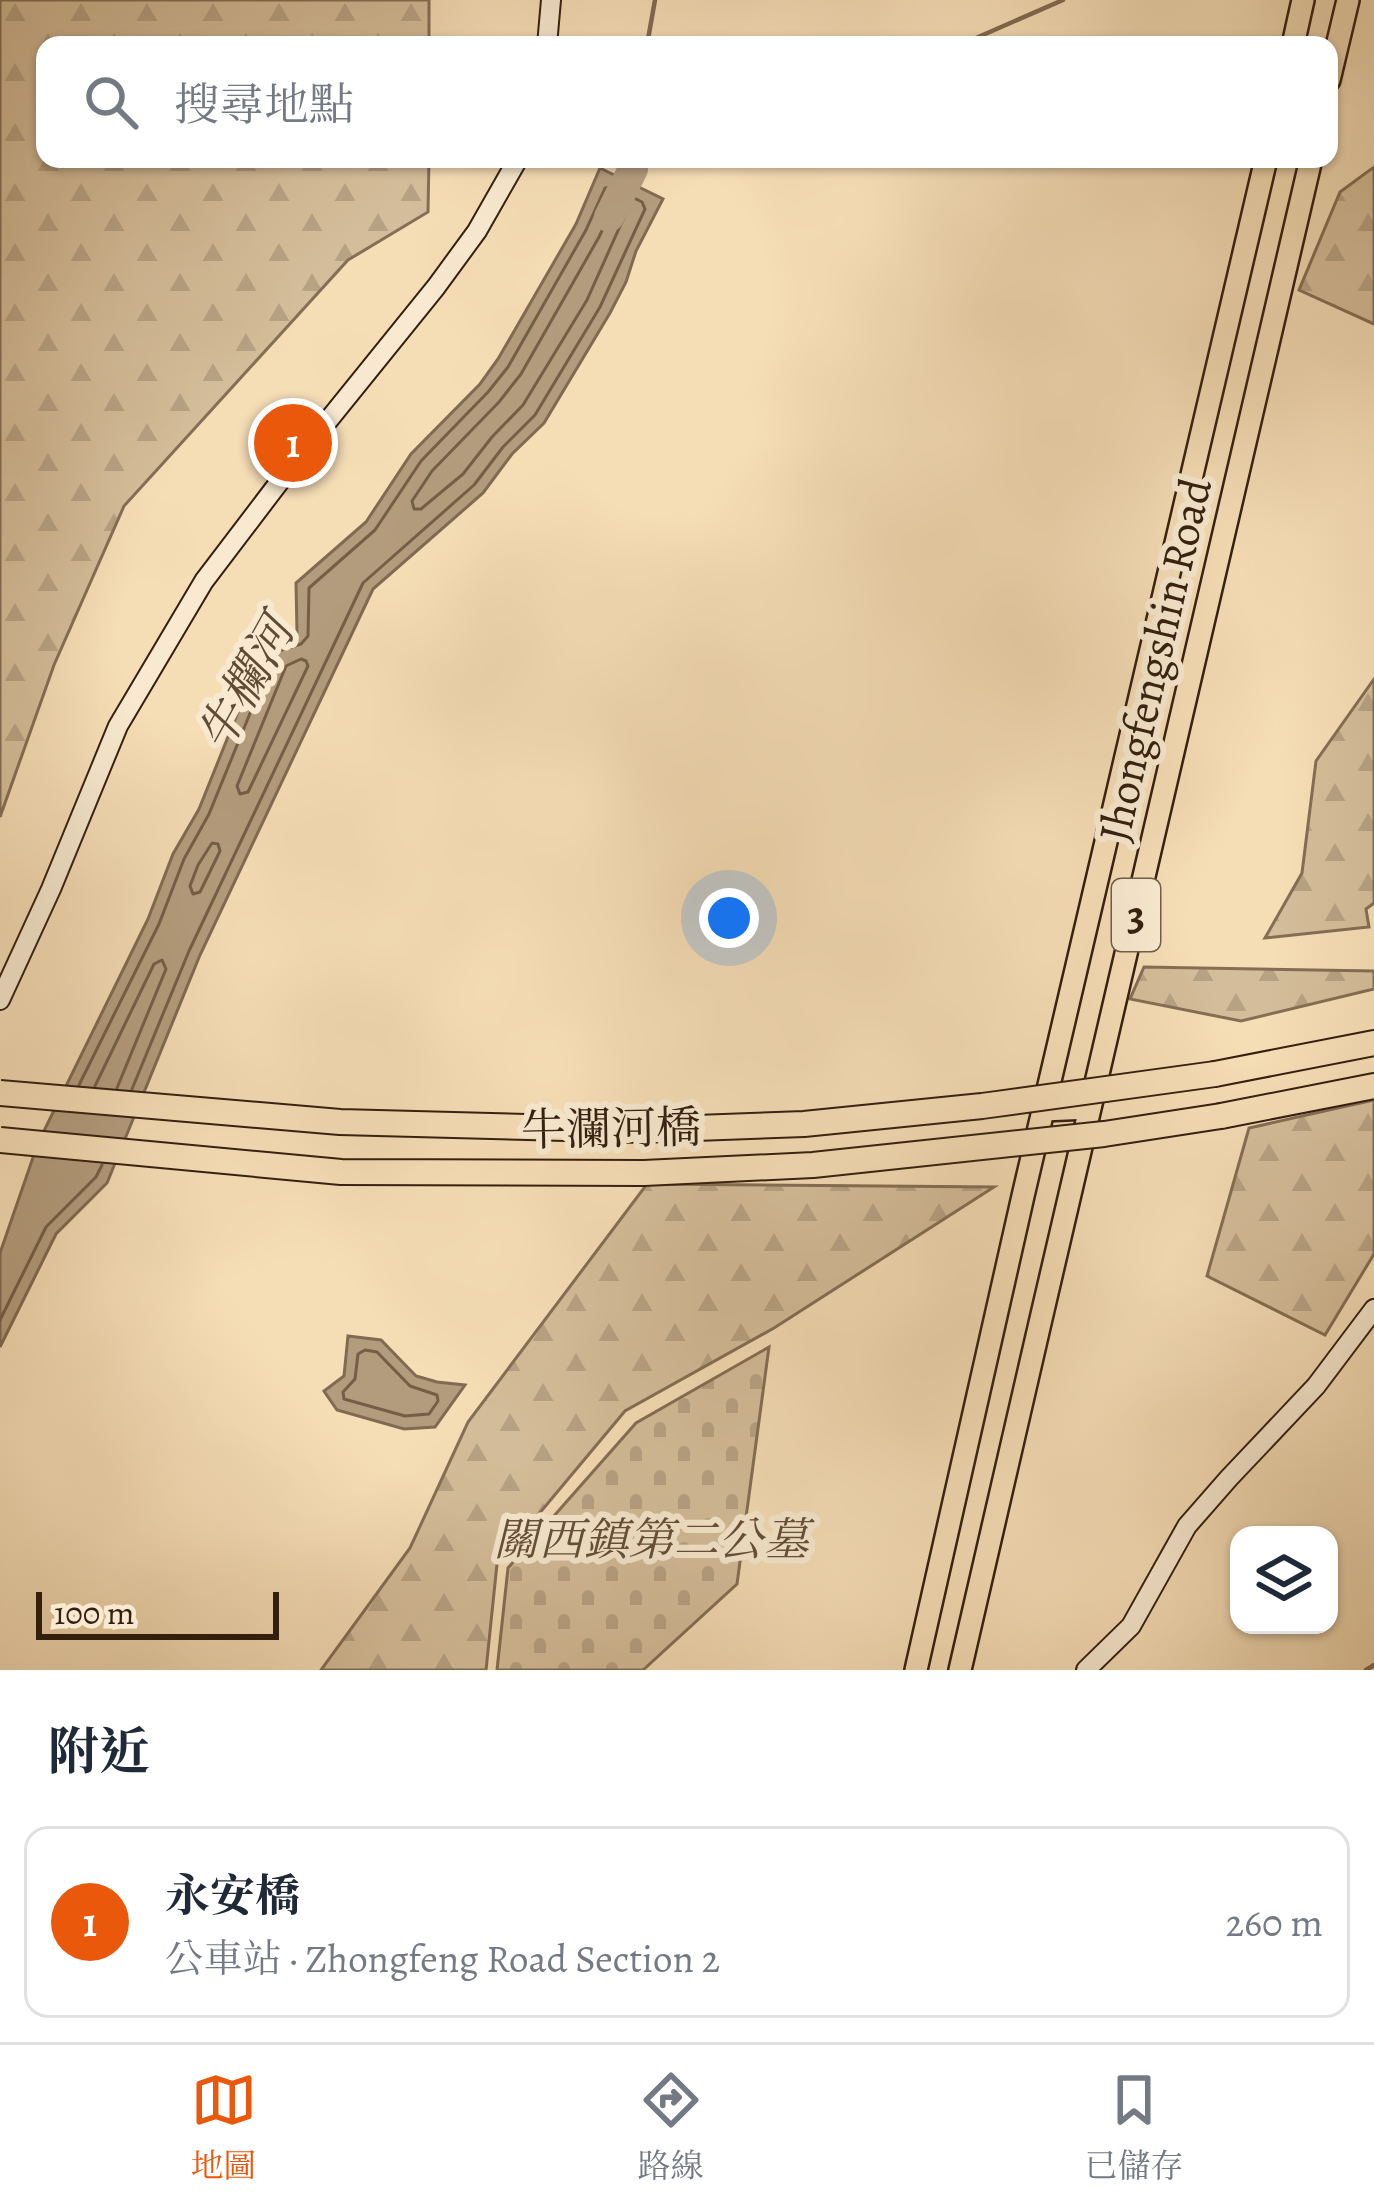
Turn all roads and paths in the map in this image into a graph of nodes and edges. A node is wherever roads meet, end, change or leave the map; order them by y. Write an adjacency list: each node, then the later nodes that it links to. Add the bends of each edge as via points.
1 (551, 0): 4 (street)
2 (1304, 0): 5 (main road)
3 (1348, 0): 6 (main road)
4 (548, 36)
5 (1295, 36)
6 (1338, 42)
7 (513, 168): 10 (street, via 450,268 192,602 118,727)
8 (1264, 168): 15 (main road, Jhongfengshin Road / 3)
9 (1309, 168): 14 (main road, Jhongfengshin Road / 3)
10 (0, 1000)
11 (1374, 1043): 13 (highway, 牛瀾河橋, bridge, via 982,1106 641,1130 340,1122)
12 (1374, 1086): 16 (highway, 牛瀾河橋, bridge, via 1104,1134 813,1166 644,1173 341,1172)
13 (0, 1093)
14 (1088, 1108): 15 (main road); 19 (main road, Jhongfengshin Road / 3)
15 (1043, 1110): 18 (main road, Jhongfengshin Road / 3)
16 (0, 1140)
17 (1374, 1309): 20 (street, via 1316,1387 1187,1526 1131,1626)
18 (916, 1670)
19 (960, 1670)
20 (1086, 1670)

